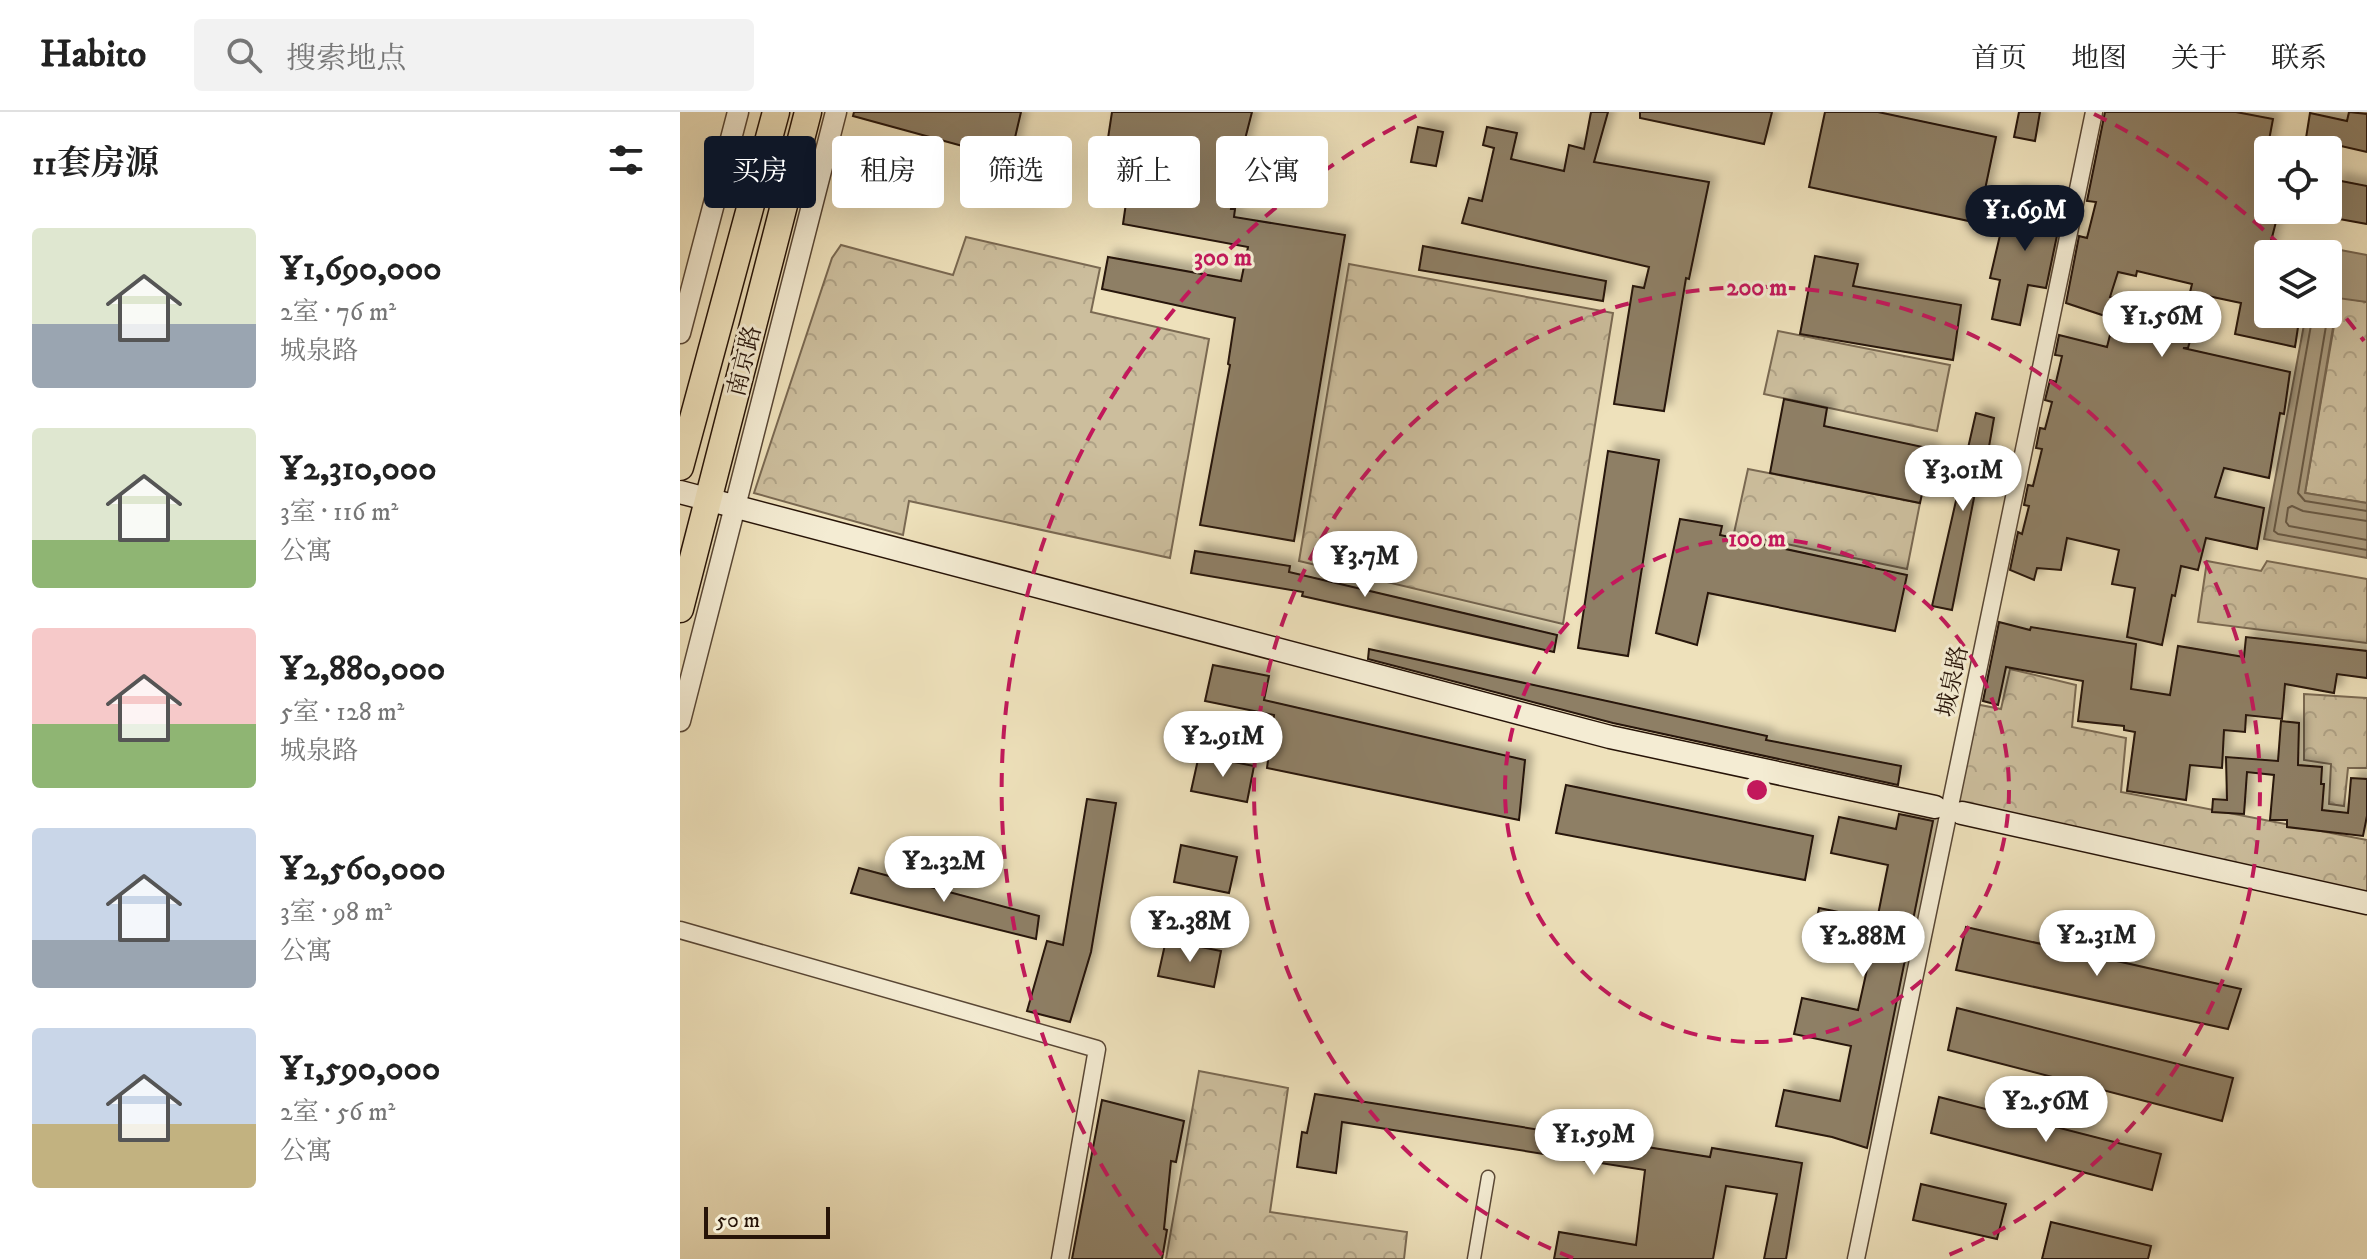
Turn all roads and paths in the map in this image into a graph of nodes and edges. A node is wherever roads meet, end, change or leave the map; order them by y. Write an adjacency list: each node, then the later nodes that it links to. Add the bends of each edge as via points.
1 (738, 112): 6 (street)
2 (776, 112): 7 (main road, 南京路)
3 (808, 112): 9 (main road, 南京路)
4 (836, 112): 10 (street)
5 (2094, 112): 20 (street, 城泉路)
6 (680, 333)
7 (680, 467)
8 (680, 492): 9 (main road)
9 (709, 498): 10 (main road); 11 (main road, 南京路)
10 (737, 505): 12 (street); 13 (main road, via 1610,737)
11 (680, 609)
12 (680, 721)
13 (1935, 807)
14 (1962, 813): 15 (main road)
15 (2367, 903)
16 (680, 930): 18 (street, via 1097,1049)
17 (1488, 1177): 19 (street)
18 (1060, 1259)
19 (1474, 1259)
20 (1856, 1259)

